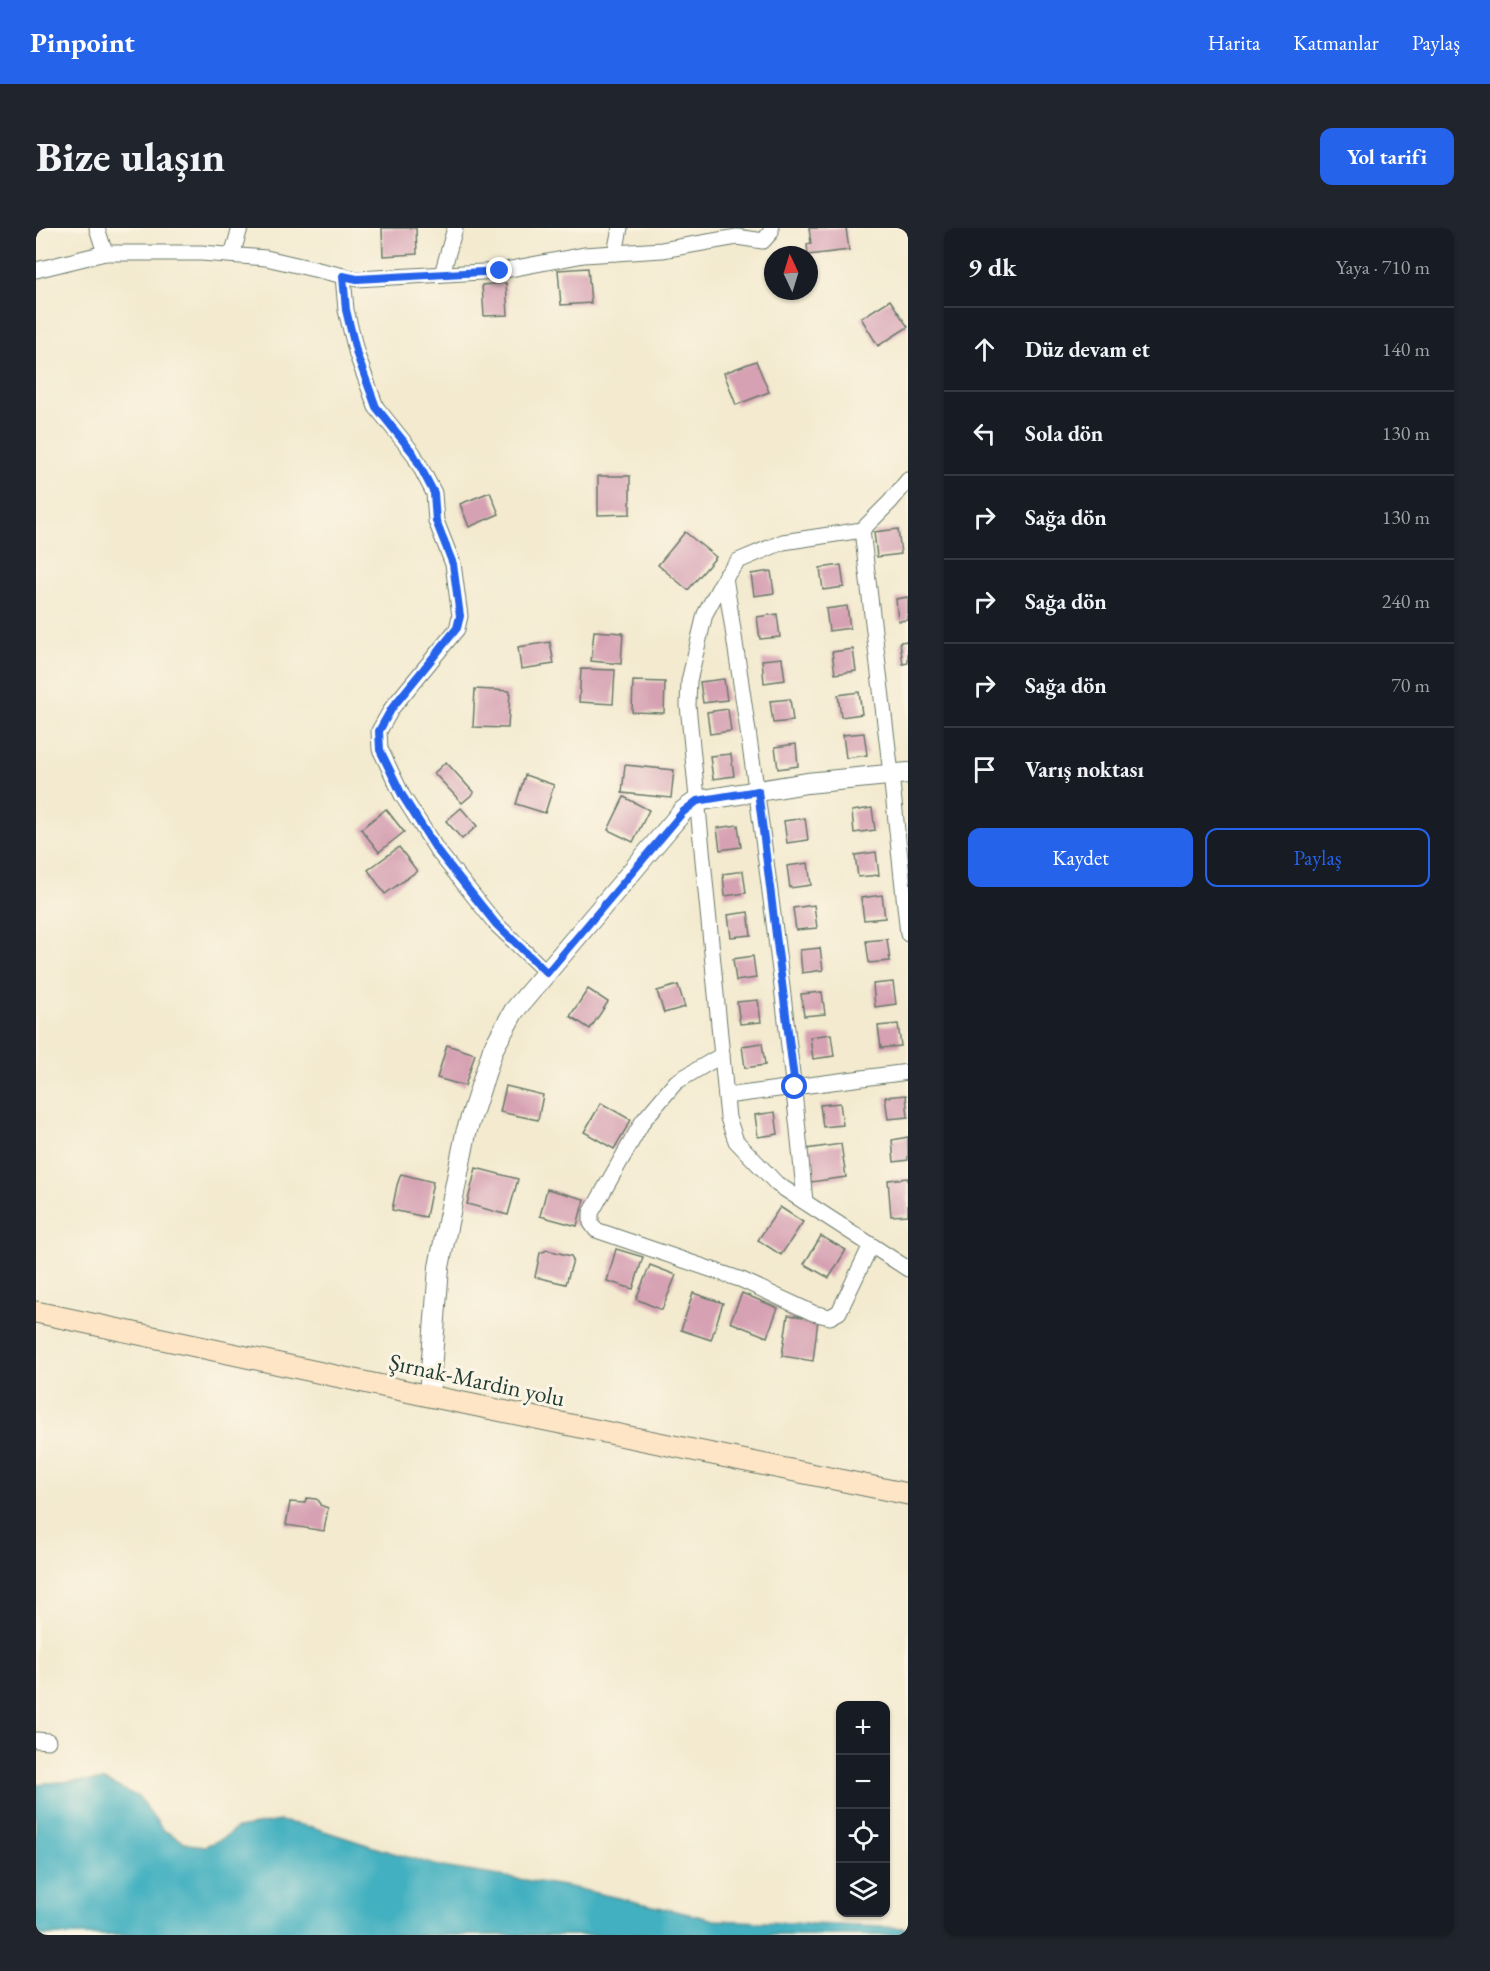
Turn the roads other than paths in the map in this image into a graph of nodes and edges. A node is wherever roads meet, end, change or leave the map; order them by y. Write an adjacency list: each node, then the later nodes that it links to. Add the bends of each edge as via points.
1 (97, 228): 6 (street)
2 (240, 228): 8 (street)
3 (454, 228): 10 (street)
4 (620, 228): 7 (street)
5 (771, 228): 7 (street, via 763,241 737,237 662,250)
6 (105, 253): 8 (street); 9 (street)
7 (615, 253): 10 (street, via 500,271)
8 (232, 255): 11 (street, via 266,258)
9 (36, 270)
10 (442, 274): 11 (street, via 357,279)
11 (343, 276): 19 (street, via 346,310 360,365 376,407 413,453 434,493 436,521 453,564 459,599 457,628 392,708 379,731 380,750 402,795 437,850 496,924)
12 (908, 480): 13 (street)
13 (862, 530): 14 (street, via 783,542 738,561); 15 (street)
14 (725, 577): 16 (street); 17 (street, via 705,614 689,681)
15 (900, 774): 16 (street); 18 (street)
16 (758, 791): 17 (street); 22 (street)
17 (697, 801): 19 (street, via 683,812); 20 (street)
18 (908, 934)
19 (547, 973): 28 (street, via 514,1011 493,1049 466,1133 439,1267)
20 (722, 1055): 23 (street); 25 (street, via 676,1082 643,1121 591,1213 596,1230 742,1280 830,1317 838,1312)
21 (908, 1072): 22 (street)
22 (795, 1087): 23 (street); 24 (street)
23 (726, 1096): 24 (street, via 736,1142 777,1184)
24 (805, 1202): 25 (street)
25 (871, 1245): 26 (street)
26 (908, 1269)
27 (36, 1312): 28 (main road, Şırnak-Mardin yolu)
28 (429, 1396): 29 (main road, Şırnak-Mardin yolu)
29 (908, 1494)

